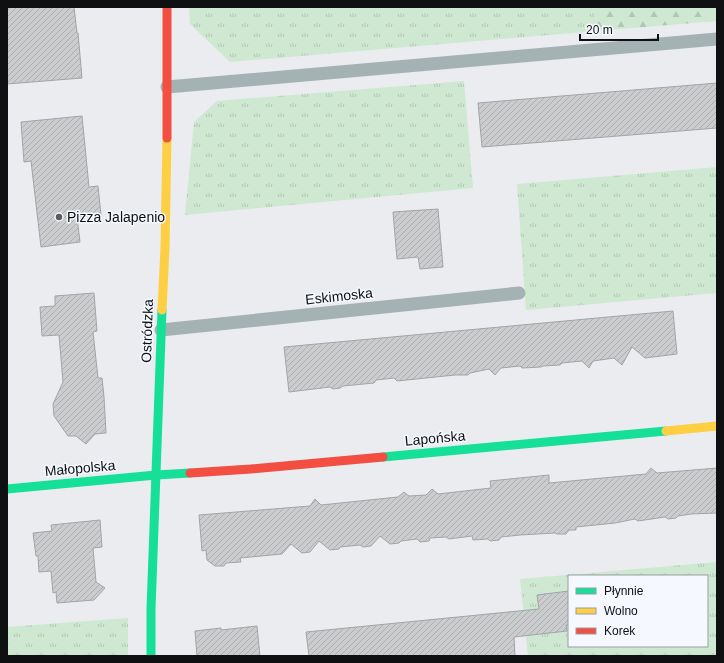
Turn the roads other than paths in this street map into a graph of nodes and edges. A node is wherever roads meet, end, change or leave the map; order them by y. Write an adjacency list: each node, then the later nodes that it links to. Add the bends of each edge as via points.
1 (167, 7): 3 (street, Ostródzka)
2 (717, 39): 3 (lane)
3 (167, 87): 5 (street, Ostródzka)
4 (519, 294): 5 (lane, Eskimoska)
5 (161, 330): 7 (street, Ostródzka)
6 (717, 426): 7 (street, Lapońska, via 251,469)
7 (156, 475): 8 (street, Małopolska); 9 (street, Ostródzka)
8 (7, 489)
9 (151, 656)

